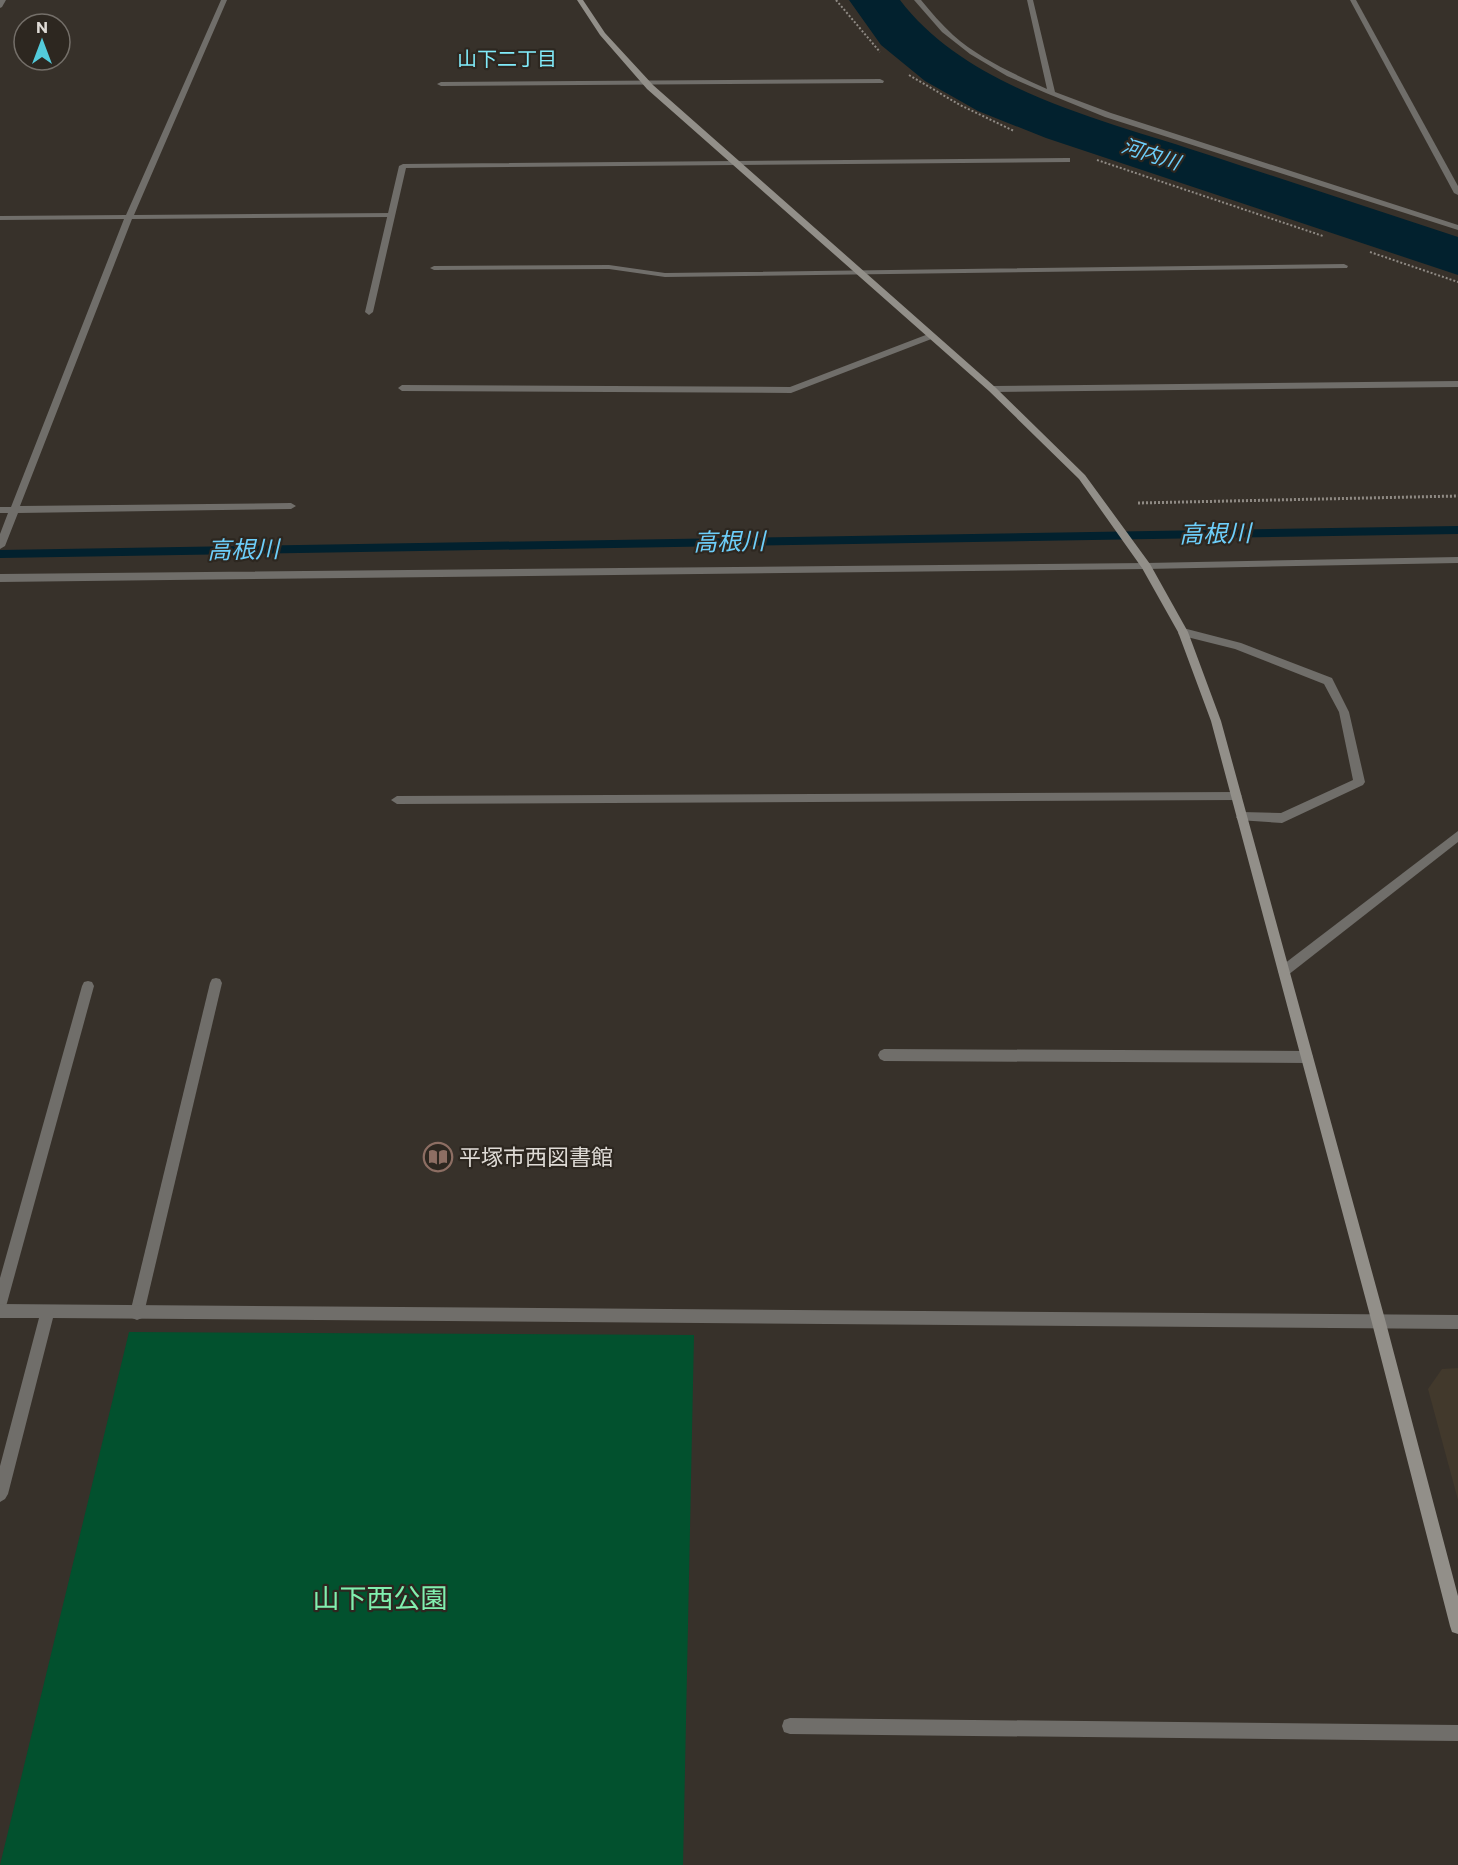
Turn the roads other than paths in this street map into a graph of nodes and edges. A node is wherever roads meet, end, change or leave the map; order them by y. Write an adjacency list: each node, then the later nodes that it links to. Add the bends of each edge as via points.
1 (3, 0): 7 (street)
2 (224, 0): 16 (street)
3 (580, 0): 9 (street, via 602,34)
4 (917, 0): 11 (street, via 954,39 994,66)
5 (1030, 0): 11 (street)
6 (1353, 0): 14 (street)
7 (0, 6)
8 (880, 81): 9 (street)
9 (646, 83): 10 (street); 13 (street)
10 (441, 84)
11 (1052, 93): 18 (street, via 1108,115)
12 (1067, 160): 13 (street)
13 (735, 162): 15 (street, via 402,166); 21 (street)
14 (1458, 193)
15 (391, 215): 16 (street); 22 (street)
16 (129, 217): 17 (street); 29 (street)
17 (0, 218)
18 (1458, 228)
19 (1344, 266): 21 (street)
20 (434, 268): 21 (street, via 609,267 665,275)
21 (858, 272): 23 (street)
22 (369, 312)
23 (931, 336): 25 (street, via 791,390); 26 (street)
24 (1458, 384): 26 (street)
25 (402, 388)
26 (992, 389): 32 (street, via 1058,452 1103,504)
27 (291, 506): 29 (street)
28 (0, 510): 29 (street)
29 (14, 510): 30 (street)
30 (0, 546)
31 (1458, 561): 32 (street)
32 (1146, 566): 33 (street); 34 (street)
33 (0, 578)
34 (1183, 632): 35 (street, via 1216,721); 37 (street, via 1237,646 1328,681 1344,712 1359,782 1282,818)
35 (1236, 796): 36 (street); 37 (street)
36 (398, 800)
37 (1242, 817): 39 (street)
38 (1458, 836): 39 (street)
39 (1284, 971): 43 (street)
40 (216, 983): 47 (street)
41 (88, 986): 44 (street)
42 (884, 1056): 43 (street)
43 (1307, 1057): 49 (street)
44 (0, 1303)
45 (0, 1311): 46 (street)
46 (48, 1312): 47 (street); 50 (street)
47 (137, 1313): 49 (street)
48 (1458, 1322): 49 (street)
49 (1379, 1323): 51 (street)
50 (0, 1494)
51 (1458, 1626)
52 (790, 1726): 53 (street)
53 (1458, 1733)

